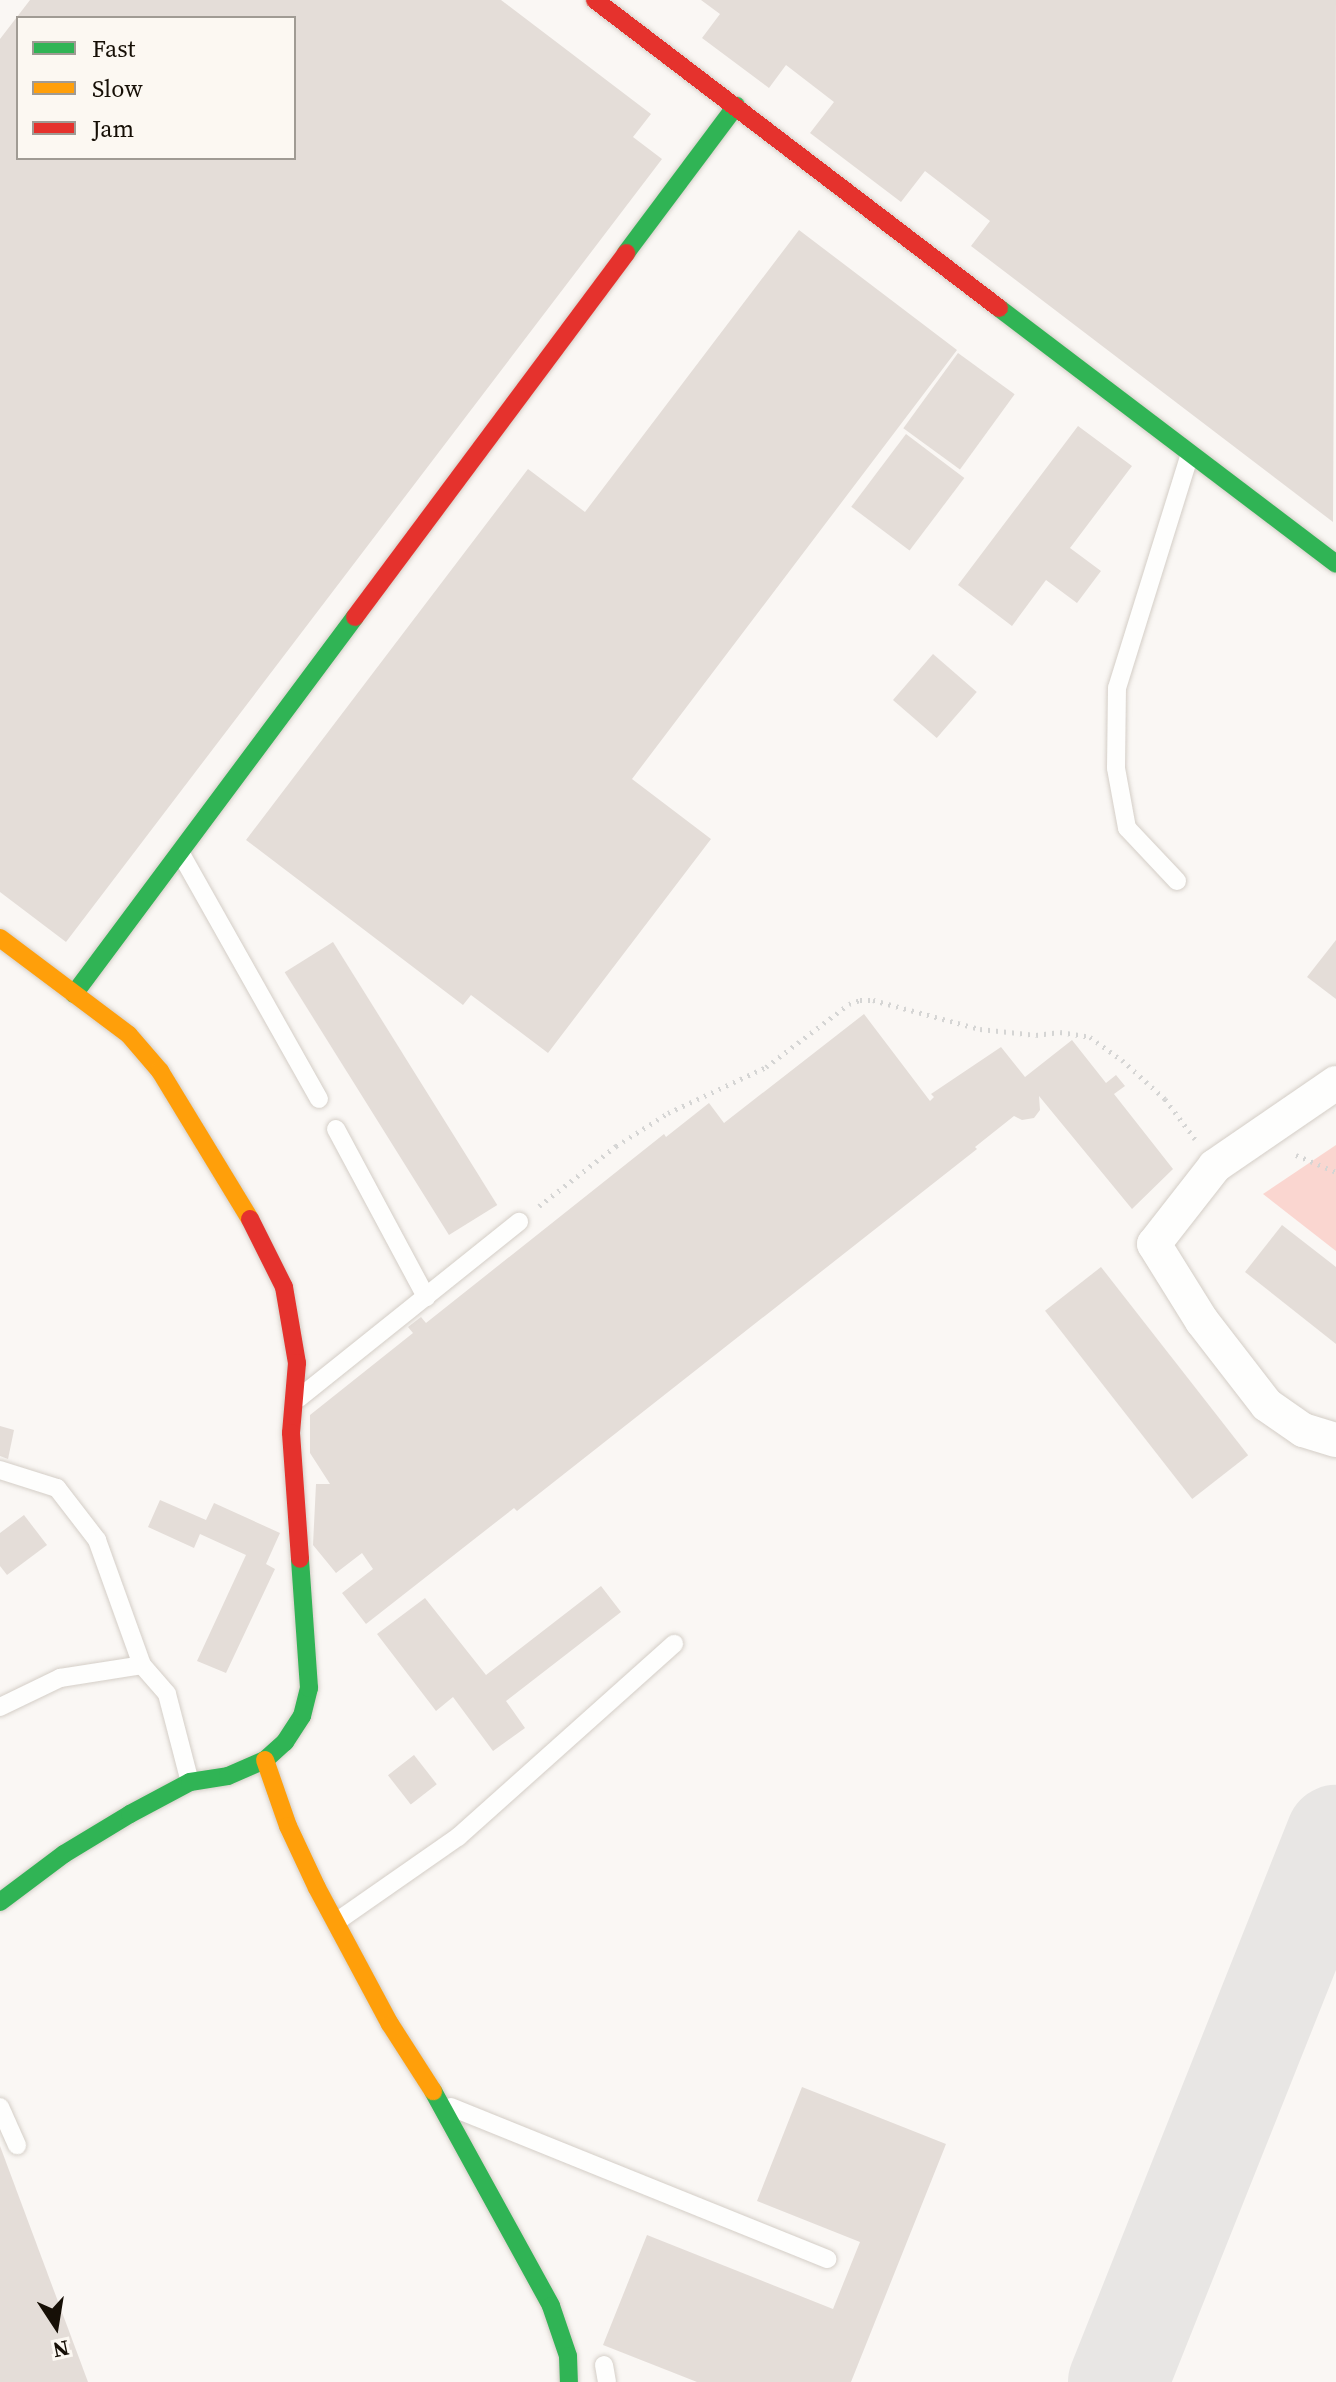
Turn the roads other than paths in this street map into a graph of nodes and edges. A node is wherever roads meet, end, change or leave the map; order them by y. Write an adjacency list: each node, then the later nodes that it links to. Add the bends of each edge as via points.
1 (595, 0): 2 (street)
2 (736, 106): 3 (street); 5 (street)
3 (1190, 454): 4 (street); 6 (lane, via 1117,688 1116,768 1127,828)
4 (1336, 564)
5 (180, 852): 8 (street); 10 (lane)
6 (1177, 881)
7 (0, 938): 8 (street)
8 (74, 994): 14 (street, via 129,1035 160,1071 258,1232 284,1287 297,1363)
9 (1336, 1083): 15 (street, via 1215,1166 1154,1244 1202,1321 1267,1405 1303,1430)
10 (319, 1099)
11 (336, 1129): 13 (lane)
12 (519, 1222): 13 (lane)
13 (426, 1297): 14 (lane)
14 (294, 1402): 20 (street, via 291,1433 309,1688 302,1716)
15 (1336, 1440)
16 (0, 1470): 18 (lane, via 57,1488 97,1540)
17 (674, 1644): 23 (lane, via 458,1837)
18 (142, 1665): 19 (lane, via 60,1678); 21 (lane, via 167,1694)
19 (0, 1707)
20 (265, 1760): 21 (street, via 228,1776); 23 (street, via 288,1826)
21 (190, 1782): 22 (street, via 64,1854)
22 (0, 1902)
23 (336, 1922): 24 (street, via 390,2024)
24 (441, 2103): 27 (lane); 28 (street, via 551,2306 568,2356)
25 (0, 2107): 26 (lane)
26 (17, 2145)
27 (827, 2259)
28 (569, 2382)

